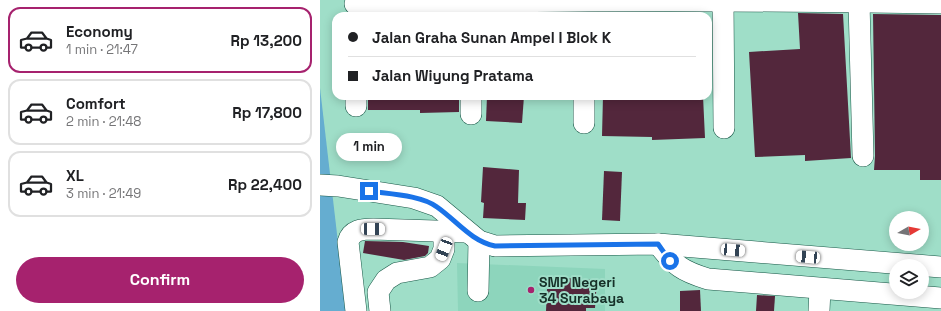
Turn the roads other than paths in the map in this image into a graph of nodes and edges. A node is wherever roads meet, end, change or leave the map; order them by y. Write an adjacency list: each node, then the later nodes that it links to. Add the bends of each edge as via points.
1 (723, 0): 2 (street); 6 (street); 9 (street)
2 (859, 2): 3 (street); 10 (street)
3 (941, 3)
4 (355, 7): 5 (street)
5 (470, 9): 6 (street)
6 (583, 9)
7 (584, 100): 8 (street)
8 (584, 123)
9 (724, 128)
10 (863, 156)
11 (329, 186): 13 (street, via 426,202 437,206)
12 (444, 231): 13 (street); 19 (street, via 360,230 351,235 348,242); 20 (street, via 444,249 440,259 430,267 397,273 386,280 378,292)
13 (473, 236): 14 (street, via 495,246); 17 (street)
14 (658, 244): 15 (street); 16 (street, via 670,261 692,274 708,279)
15 (941, 267)
16 (820, 289): 18 (street); 21 (street)
17 (478, 291)
18 (941, 298)
19 (356, 311)
20 (380, 311)
21 (819, 311)

